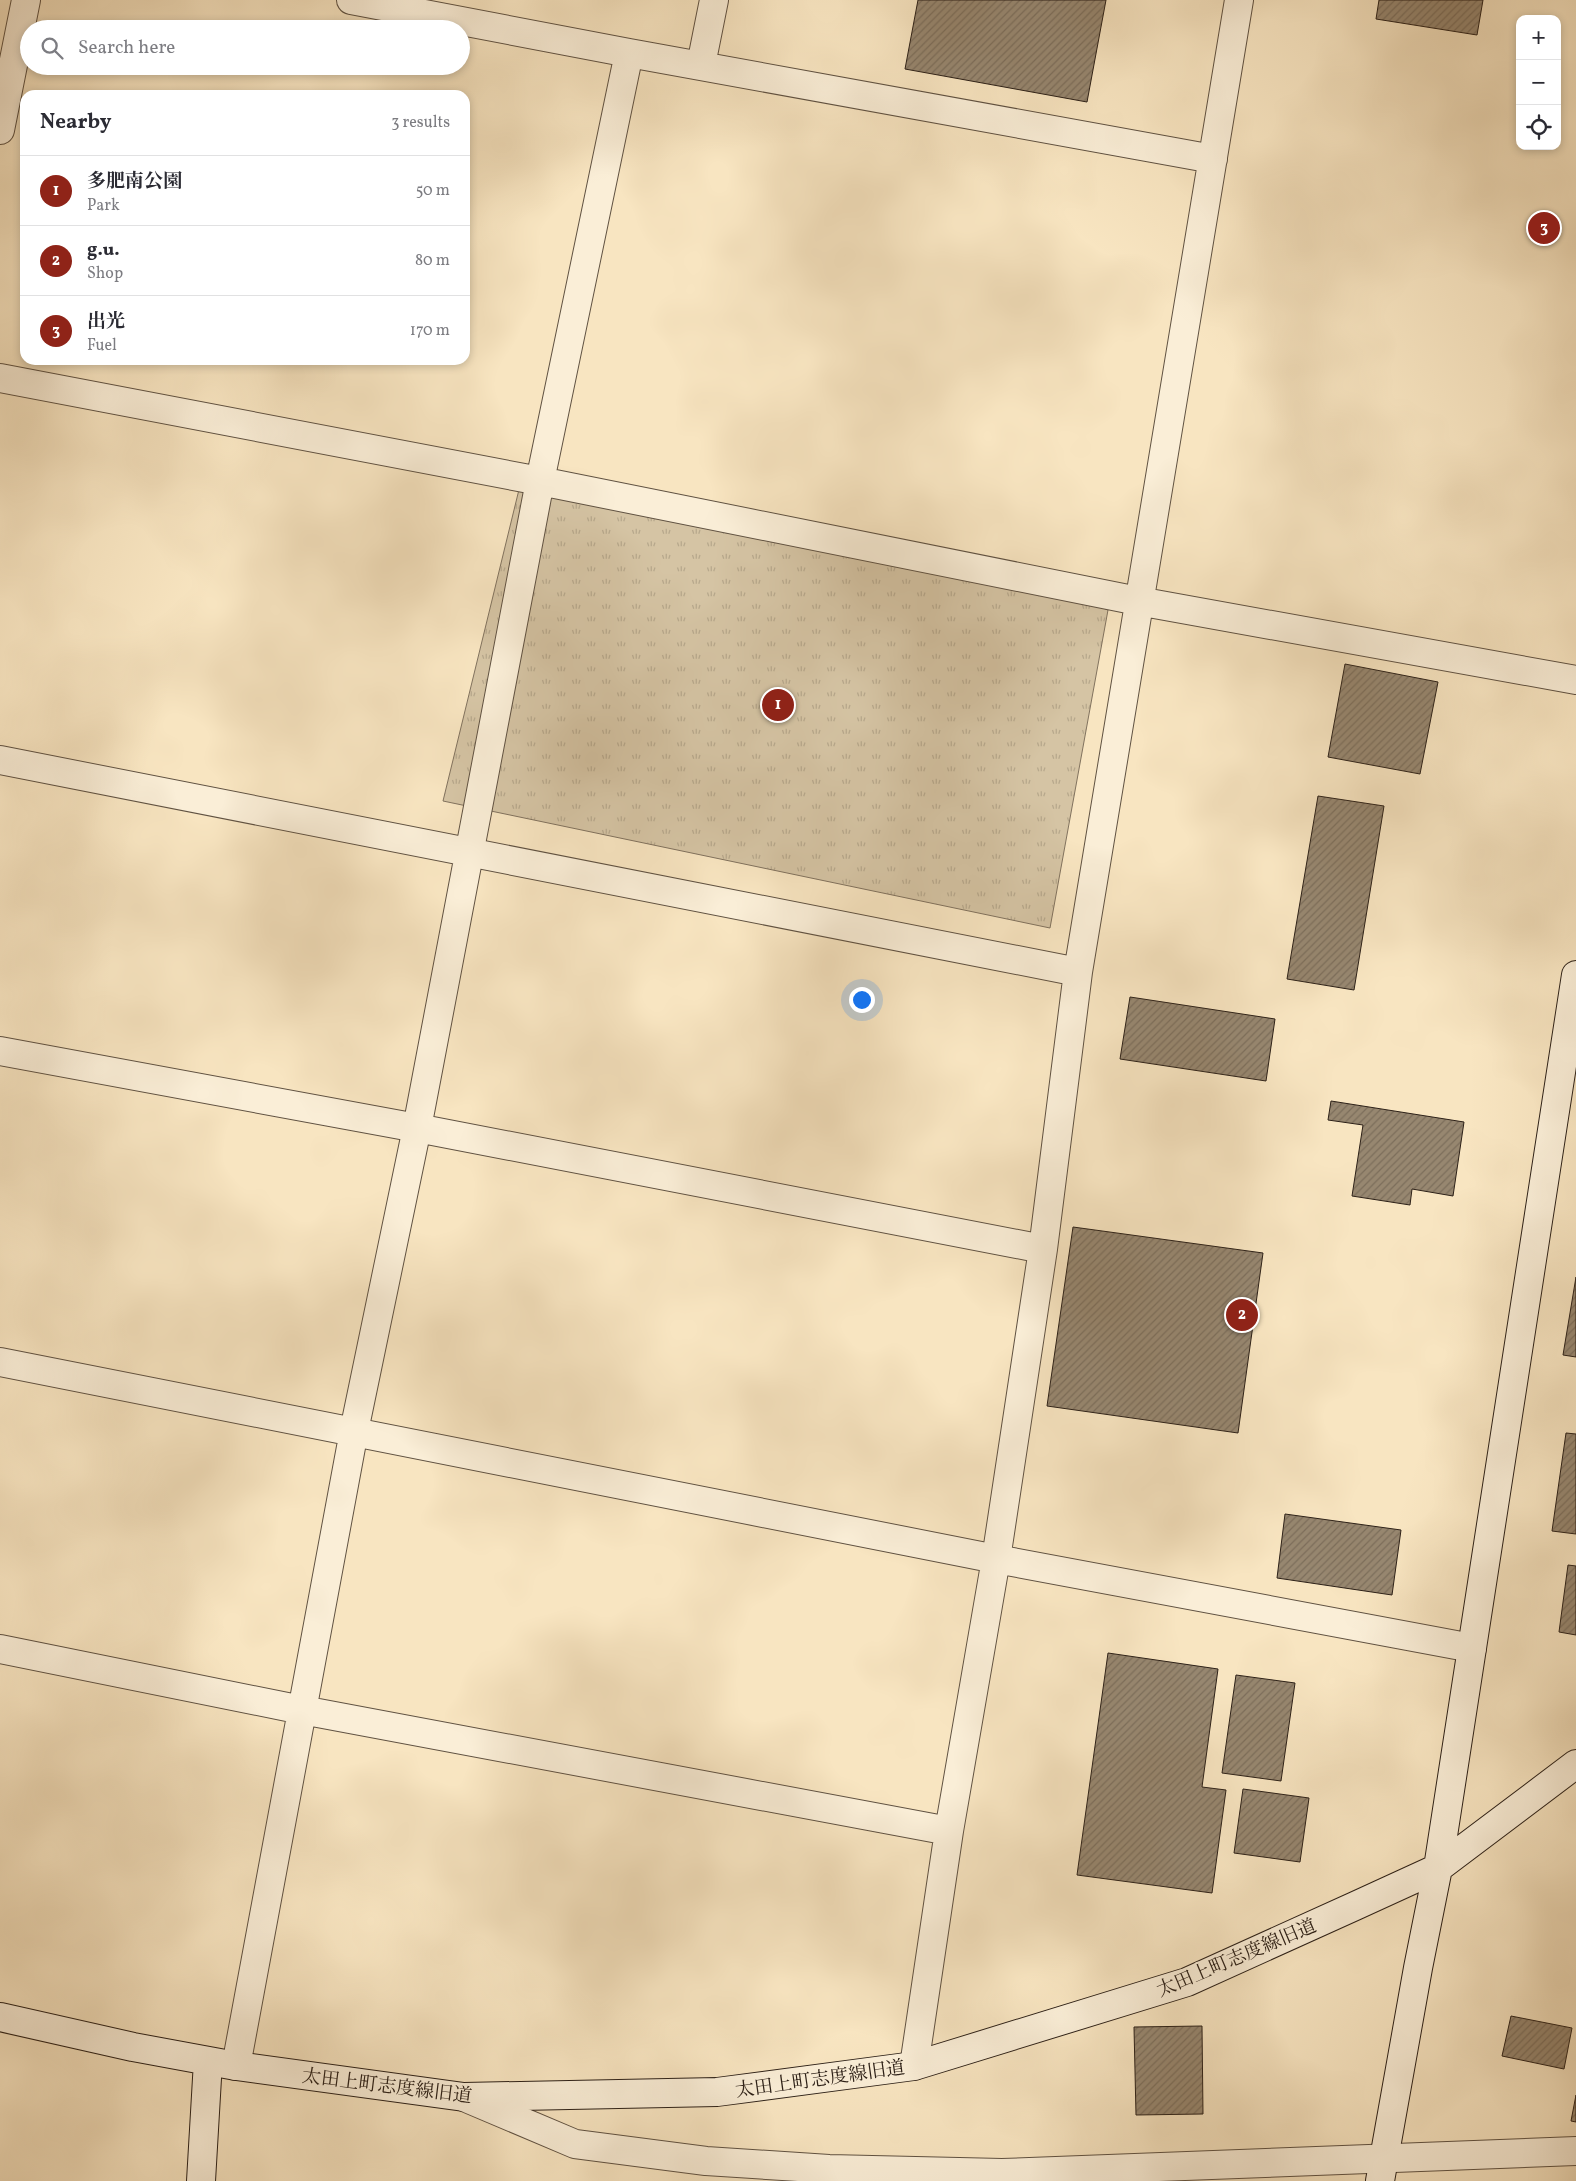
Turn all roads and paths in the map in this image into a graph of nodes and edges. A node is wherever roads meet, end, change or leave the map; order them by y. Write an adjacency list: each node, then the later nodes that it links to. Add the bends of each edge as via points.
1 (26, 0): 5 (street)
2 (351, 0): 6 (street)
3 (714, 0): 10 (street)
4 (1239, 0): 12 (street)
5 (22, 20)
6 (456, 20)
7 (470, 23): 9 (street)
8 (20, 30): 11 (street)
9 (629, 53): 10 (street); 14 (street)
10 (701, 65): 12 (street)
11 (0, 130)
12 (1213, 159): 15 (street)
13 (0, 378): 14 (street)
14 (540, 482): 15 (street); 18 (street)
15 (1138, 601): 16 (street); 19 (street)
16 (1576, 680)
17 (0, 760): 18 (street)
18 (468, 851): 19 (street); 22 (street)
19 (1078, 972): 23 (street)
20 (1576, 975): 27 (street)
21 (0, 1051): 22 (street)
22 (416, 1128): 23 (street); 25 (street)
23 (1043, 1249): 26 (street)
24 (0, 1362): 25 (street)
25 (354, 1431): 26 (street); 29 (street)
26 (996, 1559): 27 (street); 31 (street)
27 (1472, 1648): 32 (street)
28 (0, 1649): 29 (street)
29 (302, 1710): 31 (street); 35 (street)
30 (1576, 1764): 32 (street, 太田上町志度線旧道)
31 (949, 1831): 36 (street)
32 (1438, 1868): 36 (street, 太田上町志度線旧道, via 1187,1982); 39 (street)
33 (0, 2016): 34 (street, 太田上町志度線旧道)
34 (208, 2061): 35 (street, 太田上町志度線旧道); 40 (street)
35 (236, 2066): 37 (street, 太田上町志度線旧道)
36 (914, 2066): 37 (street, 太田上町志度線旧道, via 717,2092)
37 (464, 2098): 39 (street, via 574,2144 706,2161 829,2169 1002,2173)
38 (1576, 2151): 39 (street)
39 (1381, 2170)
40 (201, 2181)

